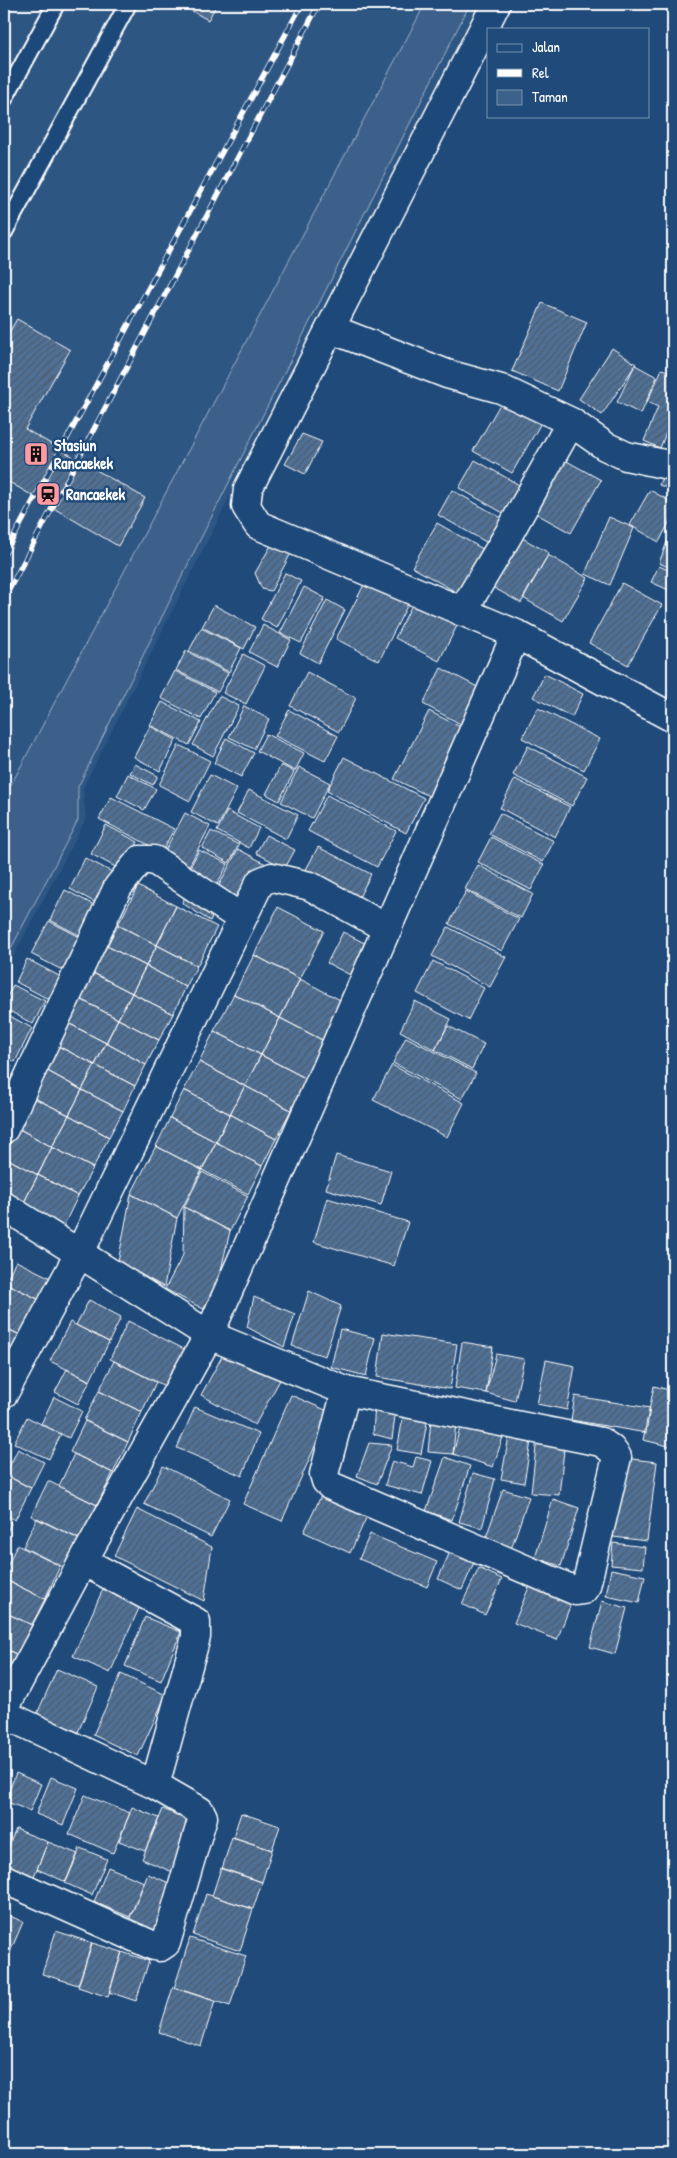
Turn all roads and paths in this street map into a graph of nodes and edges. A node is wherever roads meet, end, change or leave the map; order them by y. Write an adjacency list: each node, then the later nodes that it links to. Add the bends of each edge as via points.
1 (56, 4): 4 (lane)
2 (128, 4): 5 (lane)
3 (496, 4): 6 (street)
4 (4, 99)
5 (4, 232)
6 (331, 329): 7 (street, via 447,374 501,389); 9 (street, via 248,489 246,506 258,525)
7 (571, 422): 8 (street, via 626,456); 9 (street)
8 (673, 466)
9 (462, 612): 10 (street)
10 (516, 634): 11 (street); 13 (street)
11 (673, 718)
12 (241, 918): 13 (street, via 260,882 272,877 310,886); 14 (street, via 154,860 140,860 118,887); 16 (street)
13 (388, 929): 17 (street)
14 (4, 1130)
15 (4, 1206): 16 (street)
16 (79, 1254): 17 (street); 19 (street)
17 (209, 1334): 18 (street); 20 (street)
18 (346, 1391): 18 (street, via 600,1442 611,1449 617,1457 583,1590 576,1591 326,1481 324,1474)
19 (4, 1393)
20 (83, 1561): 21 (street); 23 (street, via 196,1622 196,1637)
21 (4, 1709)
22 (4, 1714): 23 (street)
23 (156, 1785): 24 (street, via 200,1811 203,1817 166,1943 160,1947)
24 (4, 1879)

